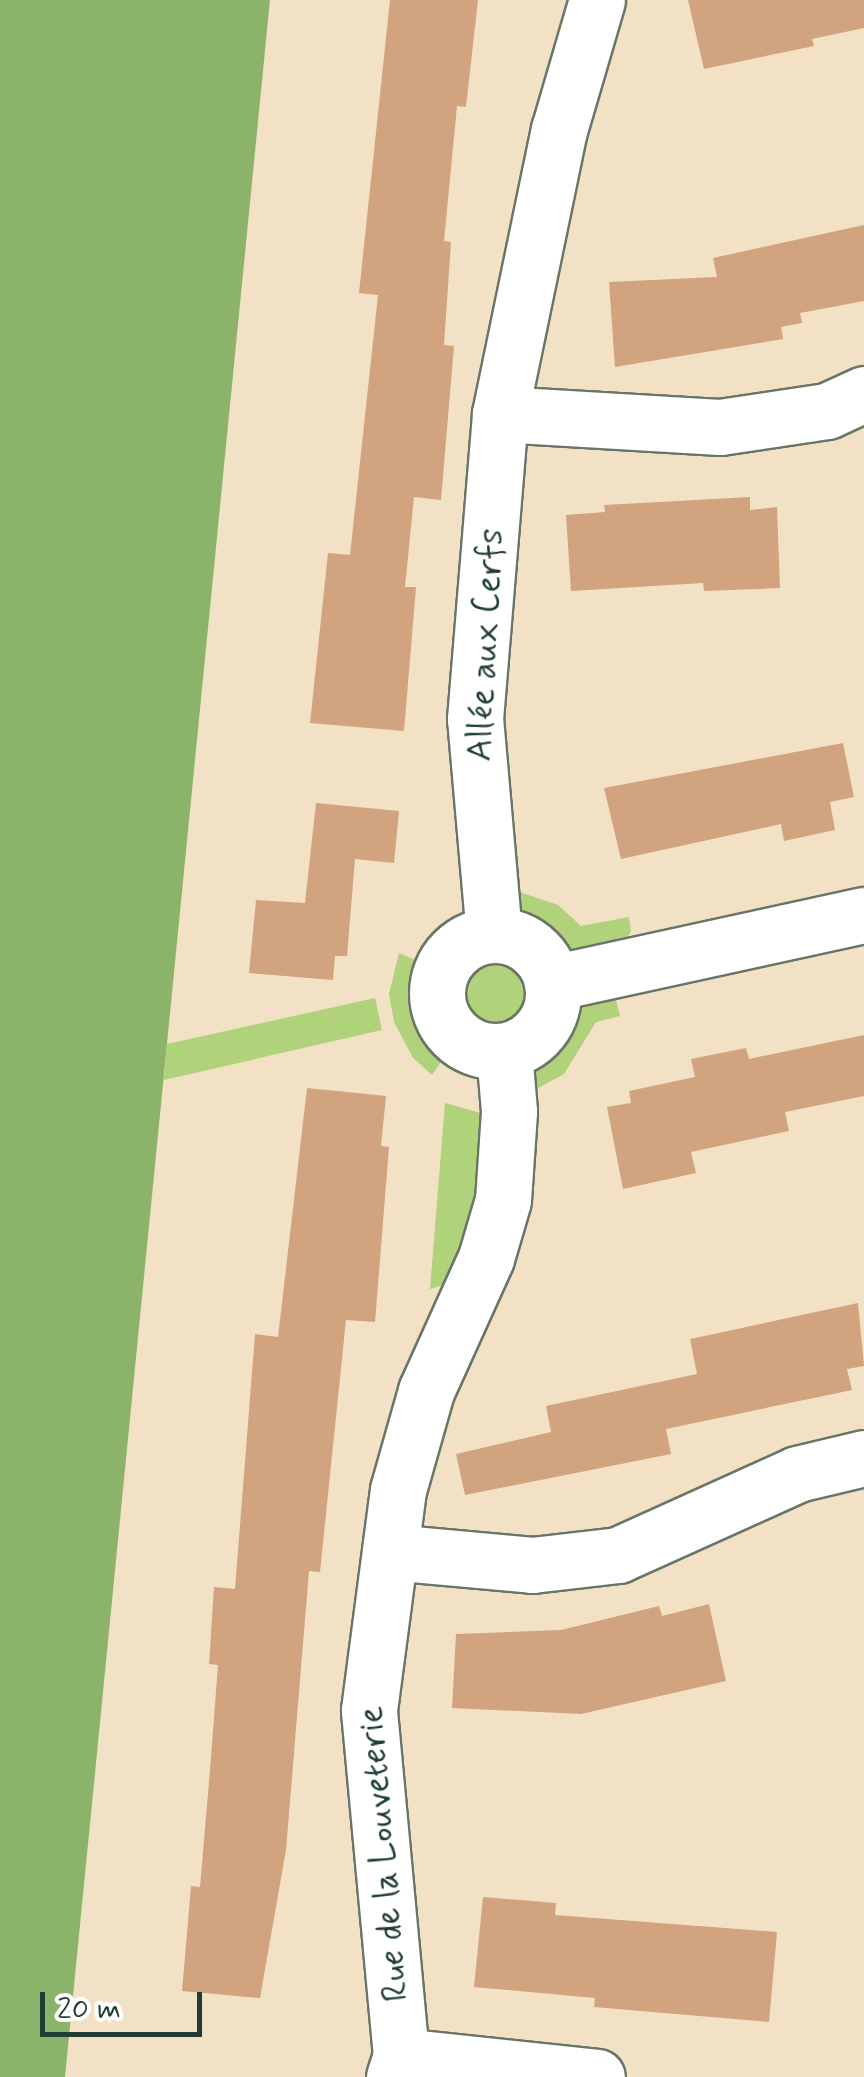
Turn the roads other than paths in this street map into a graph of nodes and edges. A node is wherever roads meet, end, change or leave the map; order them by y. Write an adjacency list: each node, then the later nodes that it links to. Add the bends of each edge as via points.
1 (597, 0): 3 (street, Allée aux Cerfs, via 559,130)
2 (864, 394): 3 (street, via 827,411 720,427)
3 (500, 414): 5 (street, Allée aux Cerfs, via 475,719)
4 (864, 916): 6 (street)
5 (494, 935): 6 (street, via 531,948); 7 (street, via 449,958 440,973 438,1007 470,1046)
6 (552, 982): 7 (street, via 547,1019 522,1045)
7 (504, 1051): 9 (street, Rue de la Louveterie, via 509,1111 502,1200 486,1258 426,1392 398,1490)
8 (864, 1458): 9 (street, via 796,1474 618,1555 532,1565)
9 (390, 1552): 10 (street, Rue de la Louveterie, via 368,1710)
10 (397, 2066): 11 (street)
11 (597, 2077)

